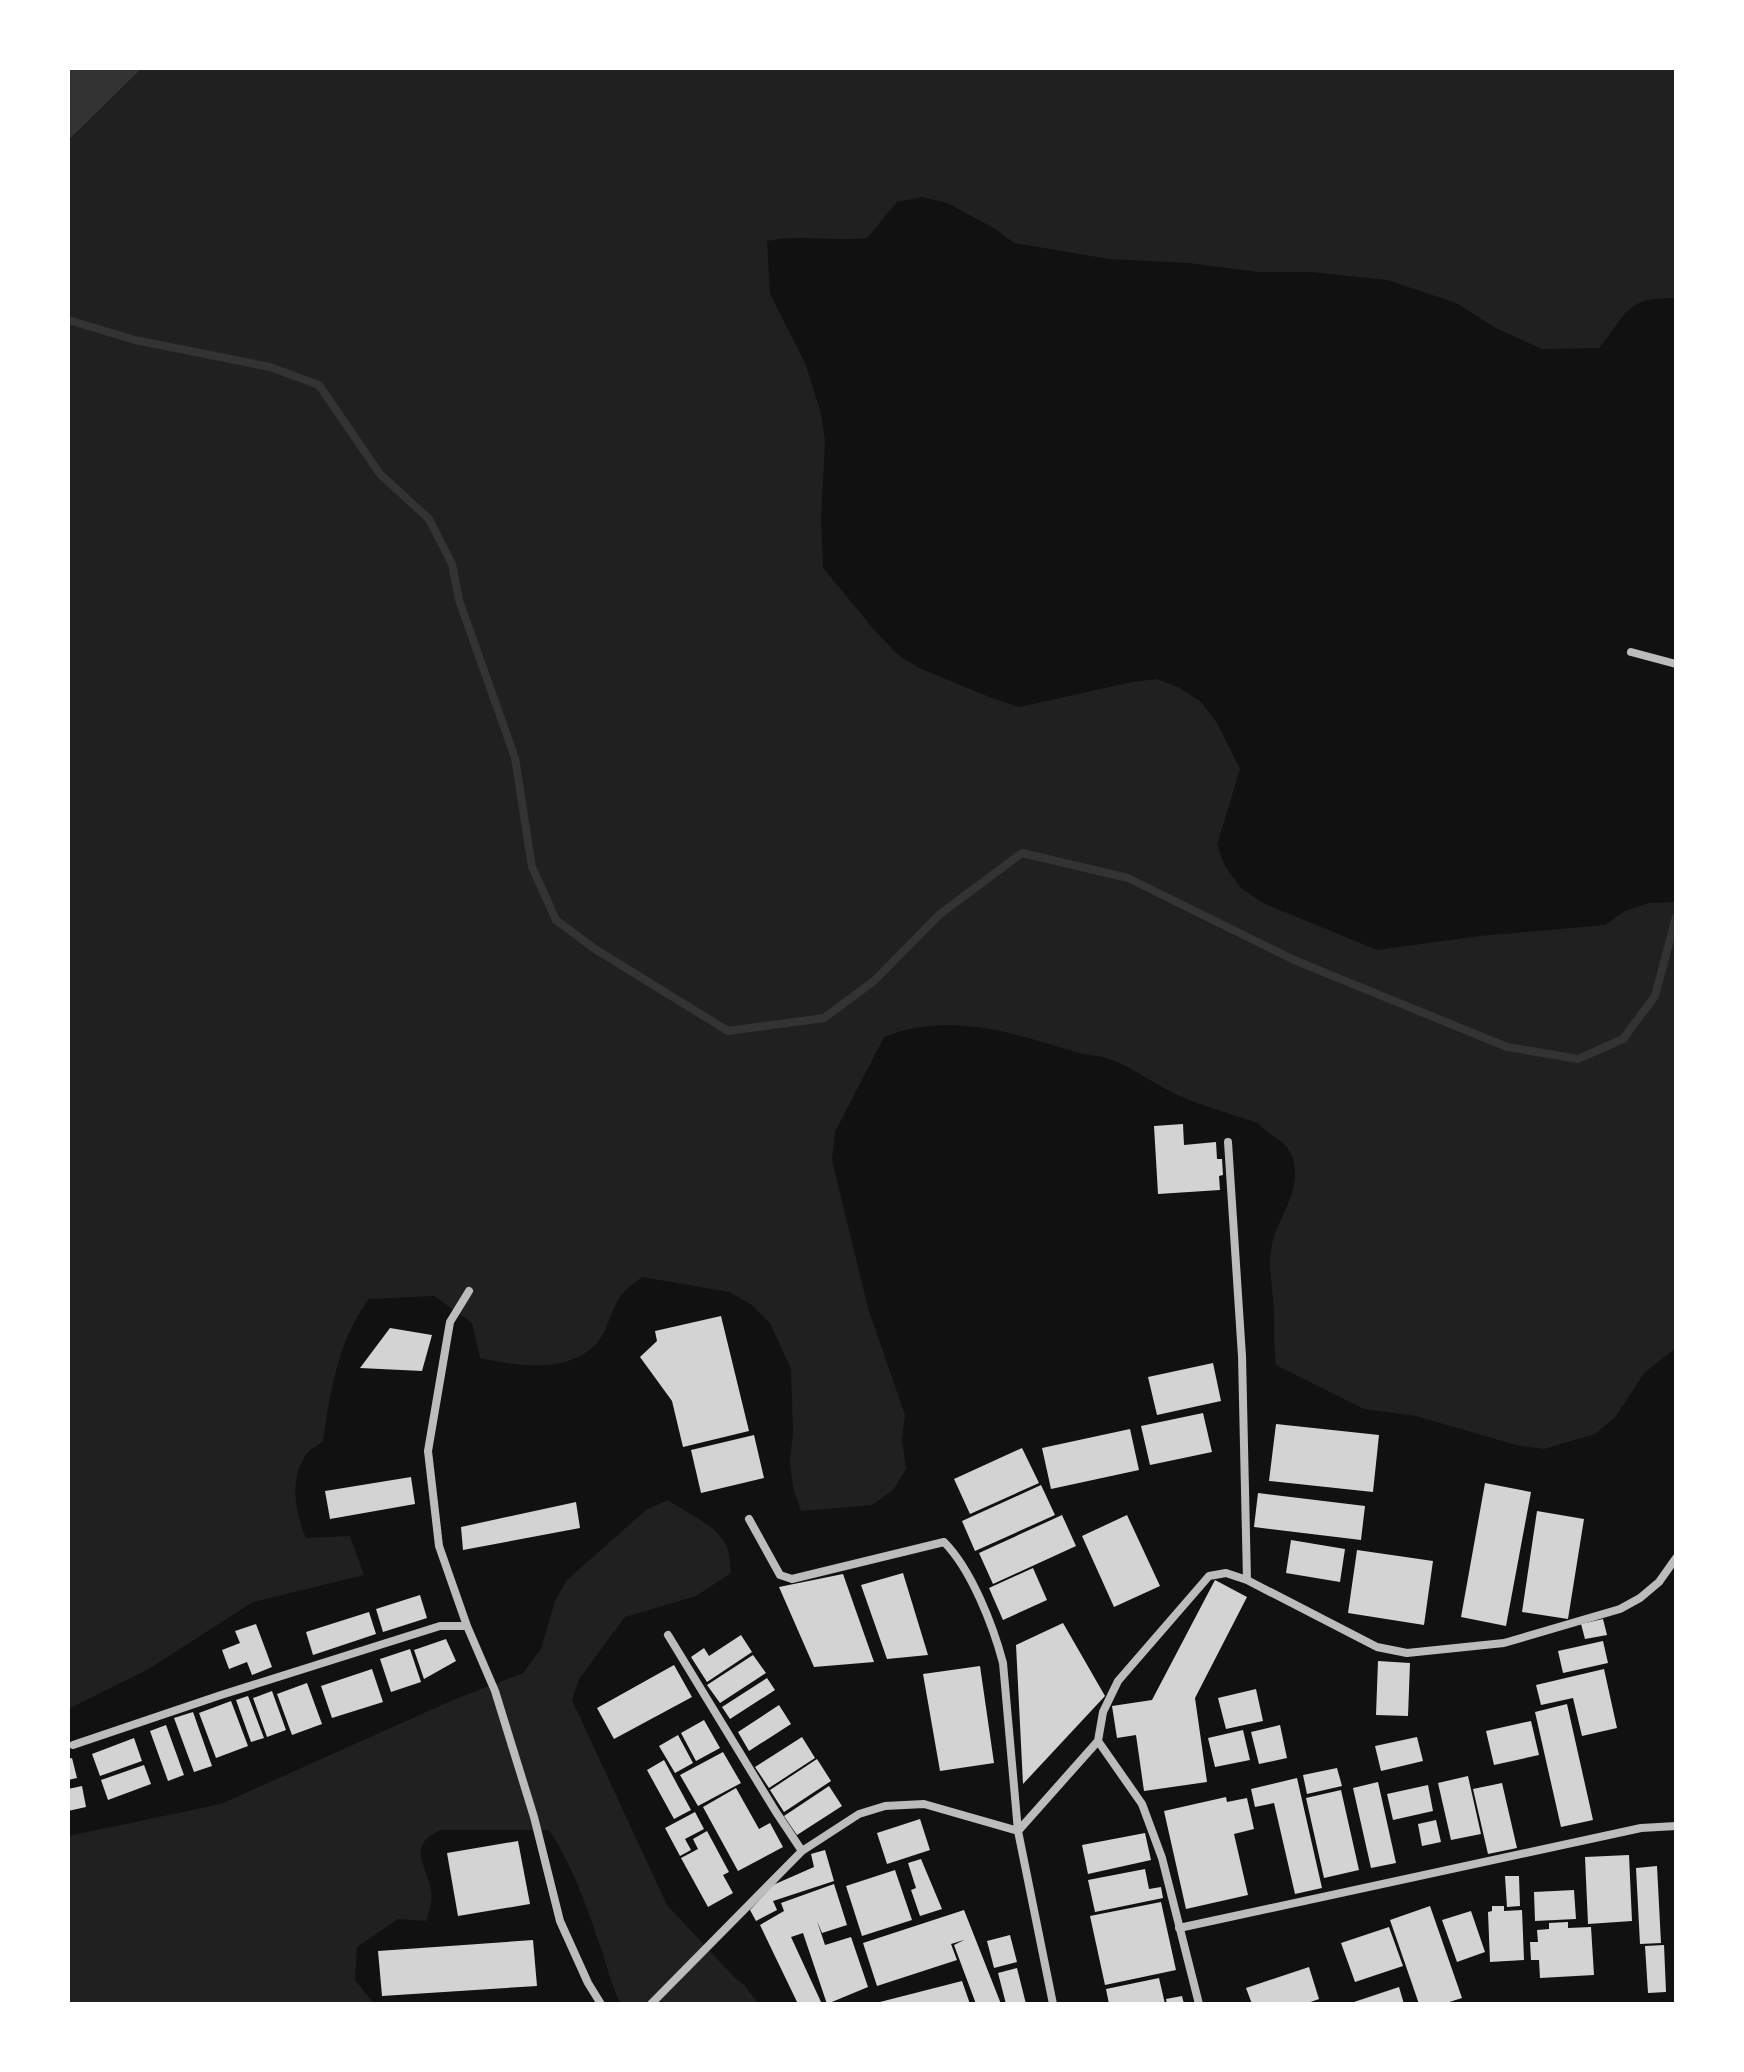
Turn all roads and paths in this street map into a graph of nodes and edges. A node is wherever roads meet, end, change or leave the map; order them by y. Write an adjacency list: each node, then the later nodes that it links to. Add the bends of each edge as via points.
1 (1631, 652): 2 (street)
2 (1676, 664)
3 (1228, 1142): 7 (street, via 1242,1356)
4 (469, 1291): 8 (street, via 450,1322 428,1451 439,1546)
5 (749, 1519): 13 (street, via 780,1575 792,1579 944,1542 957,1555 1003,1663)
6 (1676, 1558): 7 (street, via 1659,1582 1620,1609 1504,1643 1407,1653 1377,1647)
7 (1247, 1580): 10 (street, via 1226,1573 1204,1579 1118,1681 1103,1712)
8 (467, 1626): 11 (street, via 440,1626); 16 (street, via 495,1691 560,1921)
9 (668, 1635): 14 (street)
10 (1098, 1741): 13 (street); 15 (street, via 1142,1804)
11 (73, 1745)
12 (1676, 1826): 15 (street, via 1641,1828)
13 (1018, 1831): 14 (street, via 924,1804 885,1806 859,1814); 18 (street)
14 (802, 1851): 17 (street)
15 (1179, 1928): 19 (street)
16 (601, 2004)
17 (651, 2004)
18 (1053, 2004)
19 (1199, 2004)

